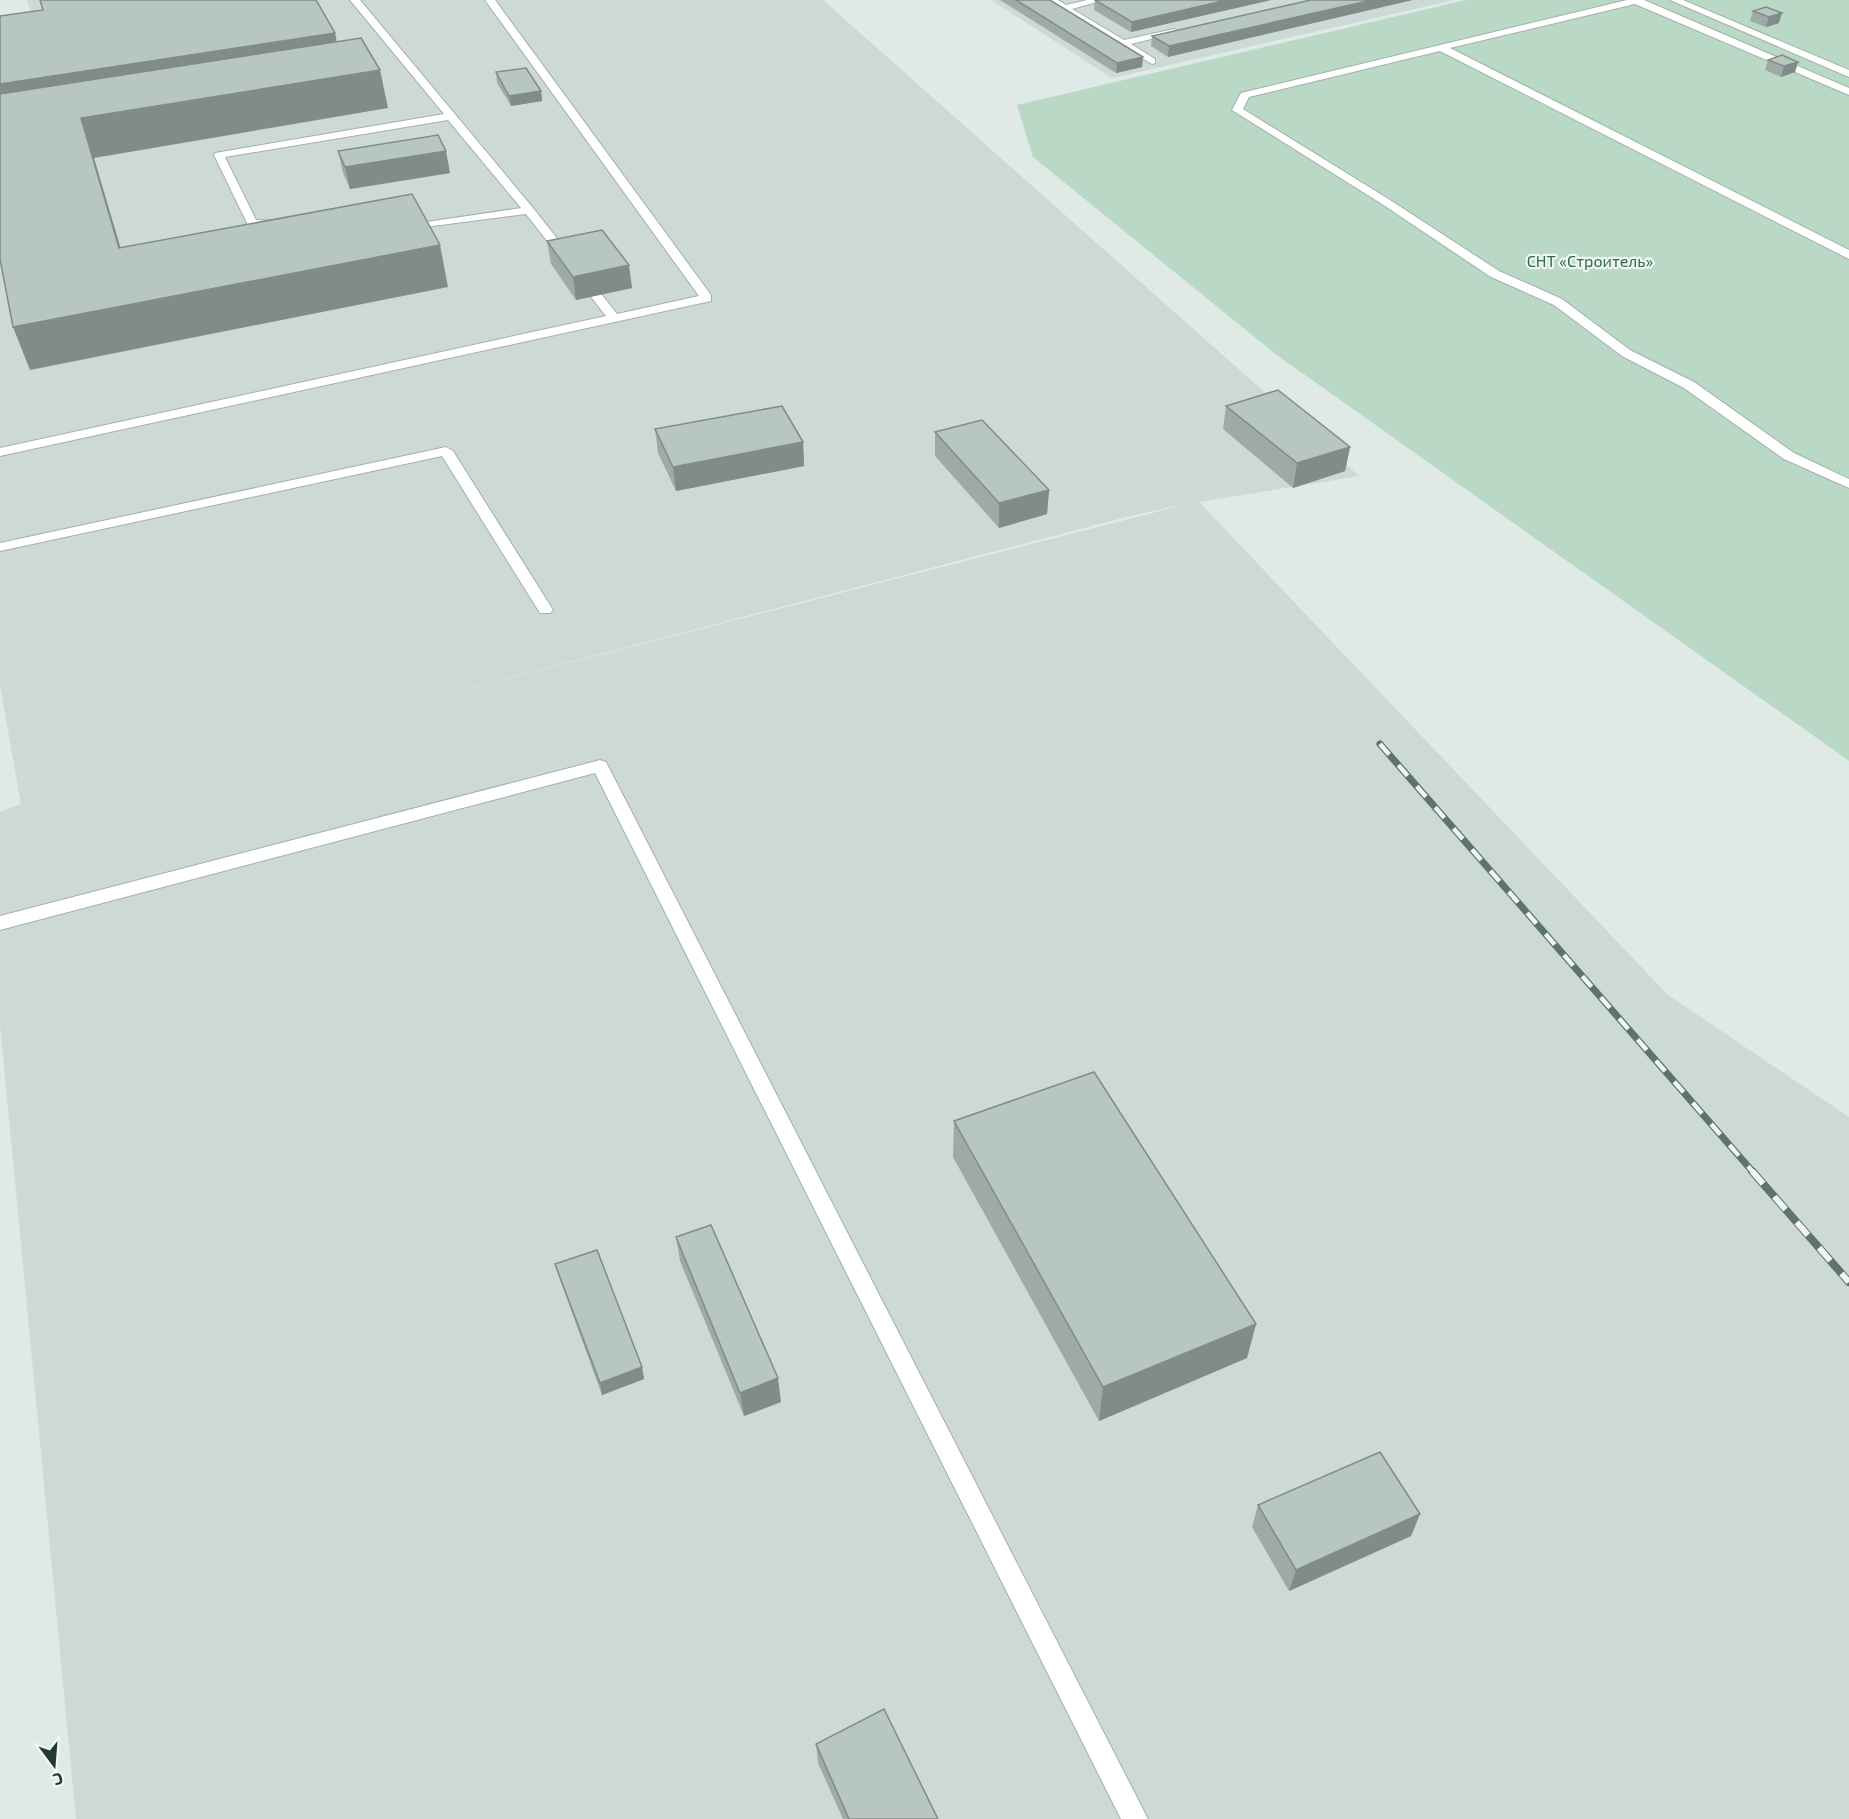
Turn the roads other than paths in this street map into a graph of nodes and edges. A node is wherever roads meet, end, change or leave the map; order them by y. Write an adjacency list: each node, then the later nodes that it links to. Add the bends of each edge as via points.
1 (355, 0): 14 (lane)
2 (490, 0): 19 (lane, via 707,298)
3 (1052, 0): 7 (lane)
4 (1099, 0): 7 (lane)
5 (1638, 0): 10 (lane); 13 (lane)
6 (1674, 0): 12 (lane)
7 (1064, 8): 9 (lane)
8 (1190, 28): 9 (lane)
9 (1123, 43): 11 (lane)
10 (1442, 48): 18 (lane); 21 (lane, via 1245,95 1237,110 1495,274 1558,302 1626,353 1689,385 1789,456)
11 (1152, 61)
12 (1849, 74)
13 (1849, 92)
14 (451, 116): 15 (lane); 16 (lane, via 219,155 252,223)
15 (529, 210): 17 (lane); 19 (lane)
16 (286, 224)
17 (390, 228)
18 (1849, 255)
19 (614, 318): 20 (lane)
20 (0, 452)
21 (1849, 484)
22 (0, 547): 23 (lane, via 446,451)
23 (545, 610)
24 (0, 923): 25 (lane, via 600,766)
25 (1135, 1819)

